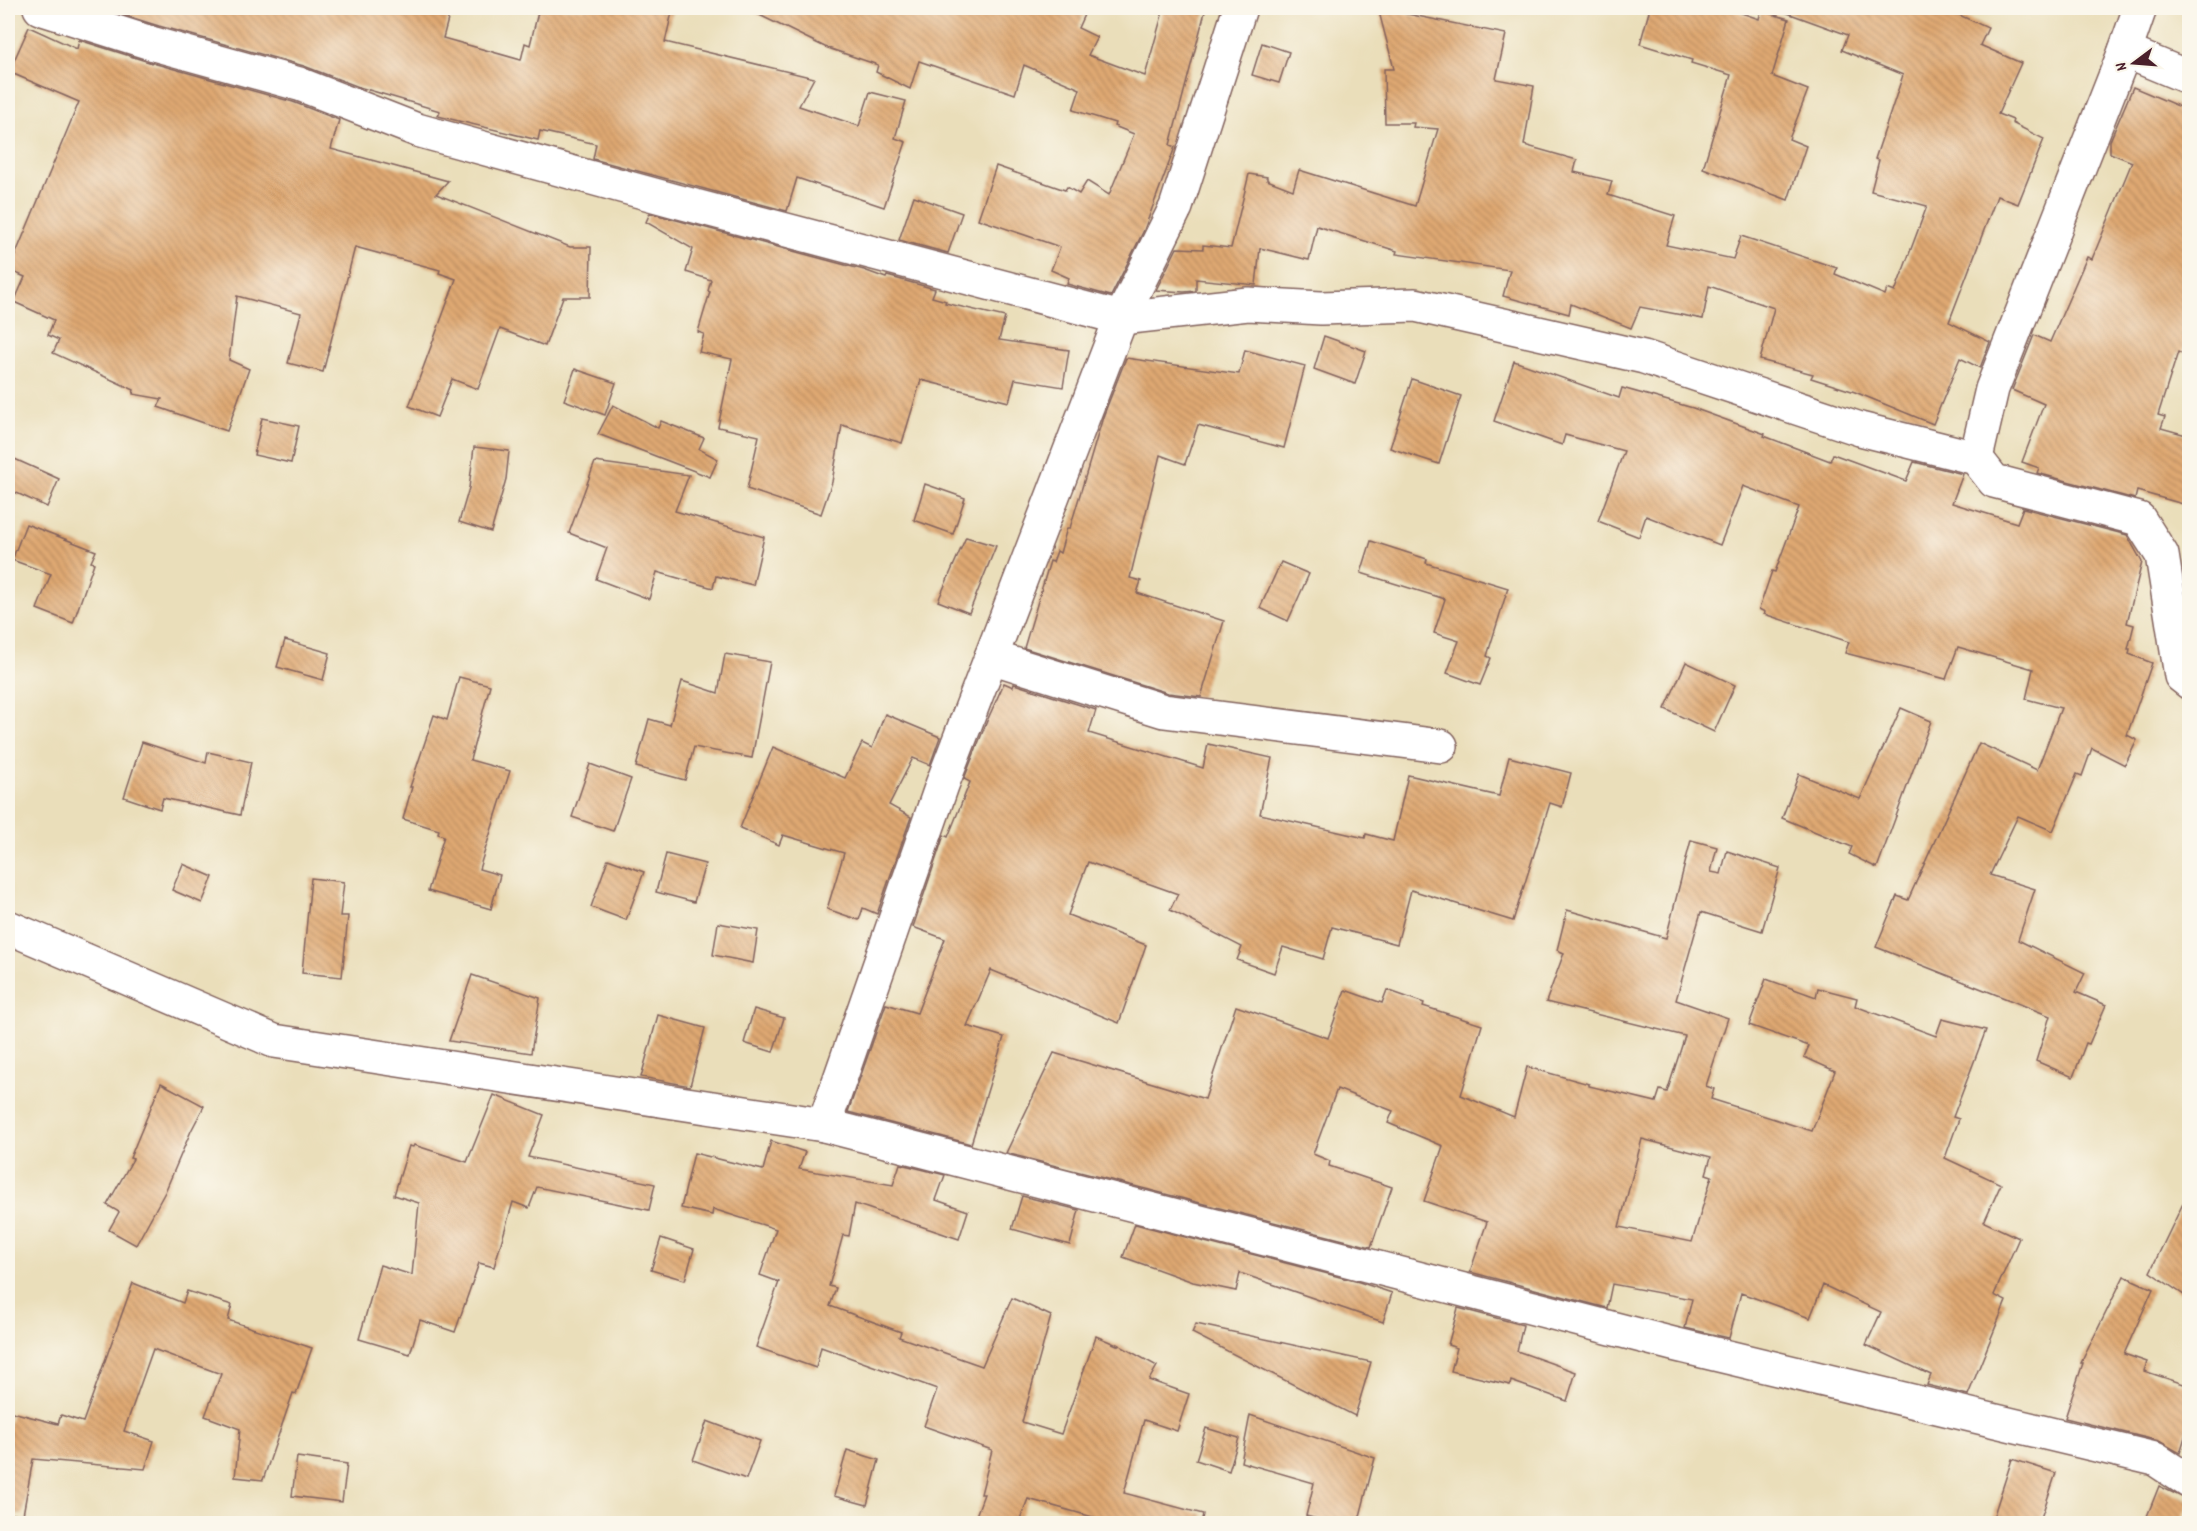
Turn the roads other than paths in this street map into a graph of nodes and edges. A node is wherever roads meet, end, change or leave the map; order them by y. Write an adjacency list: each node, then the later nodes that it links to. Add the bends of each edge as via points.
1 (40, 8): 6 (street, via 299,84 417,130)
2 (1240, 8): 6 (street, via 1176,207)
3 (2140, 8): 4 (street)
4 (2125, 51): 5 (street); 7 (street, via 1992,389)
5 (2190, 78)
6 (1121, 318): 7 (street, via 1248,303 1321,308 1415,305 1644,357 1860,429); 8 (street)
7 (1976, 458): 9 (street, via 1994,481 2139,519 2162,555 2181,676)
8 (992, 657): 10 (street, via 1164,711); 12 (street, via 942,785)
9 (2190, 683)
10 (1441, 746)
11 (8, 927): 12 (street, via 274,1041)
12 (824, 1125): 13 (street, via 1673,1344 2155,1459)
13 (2190, 1482)

